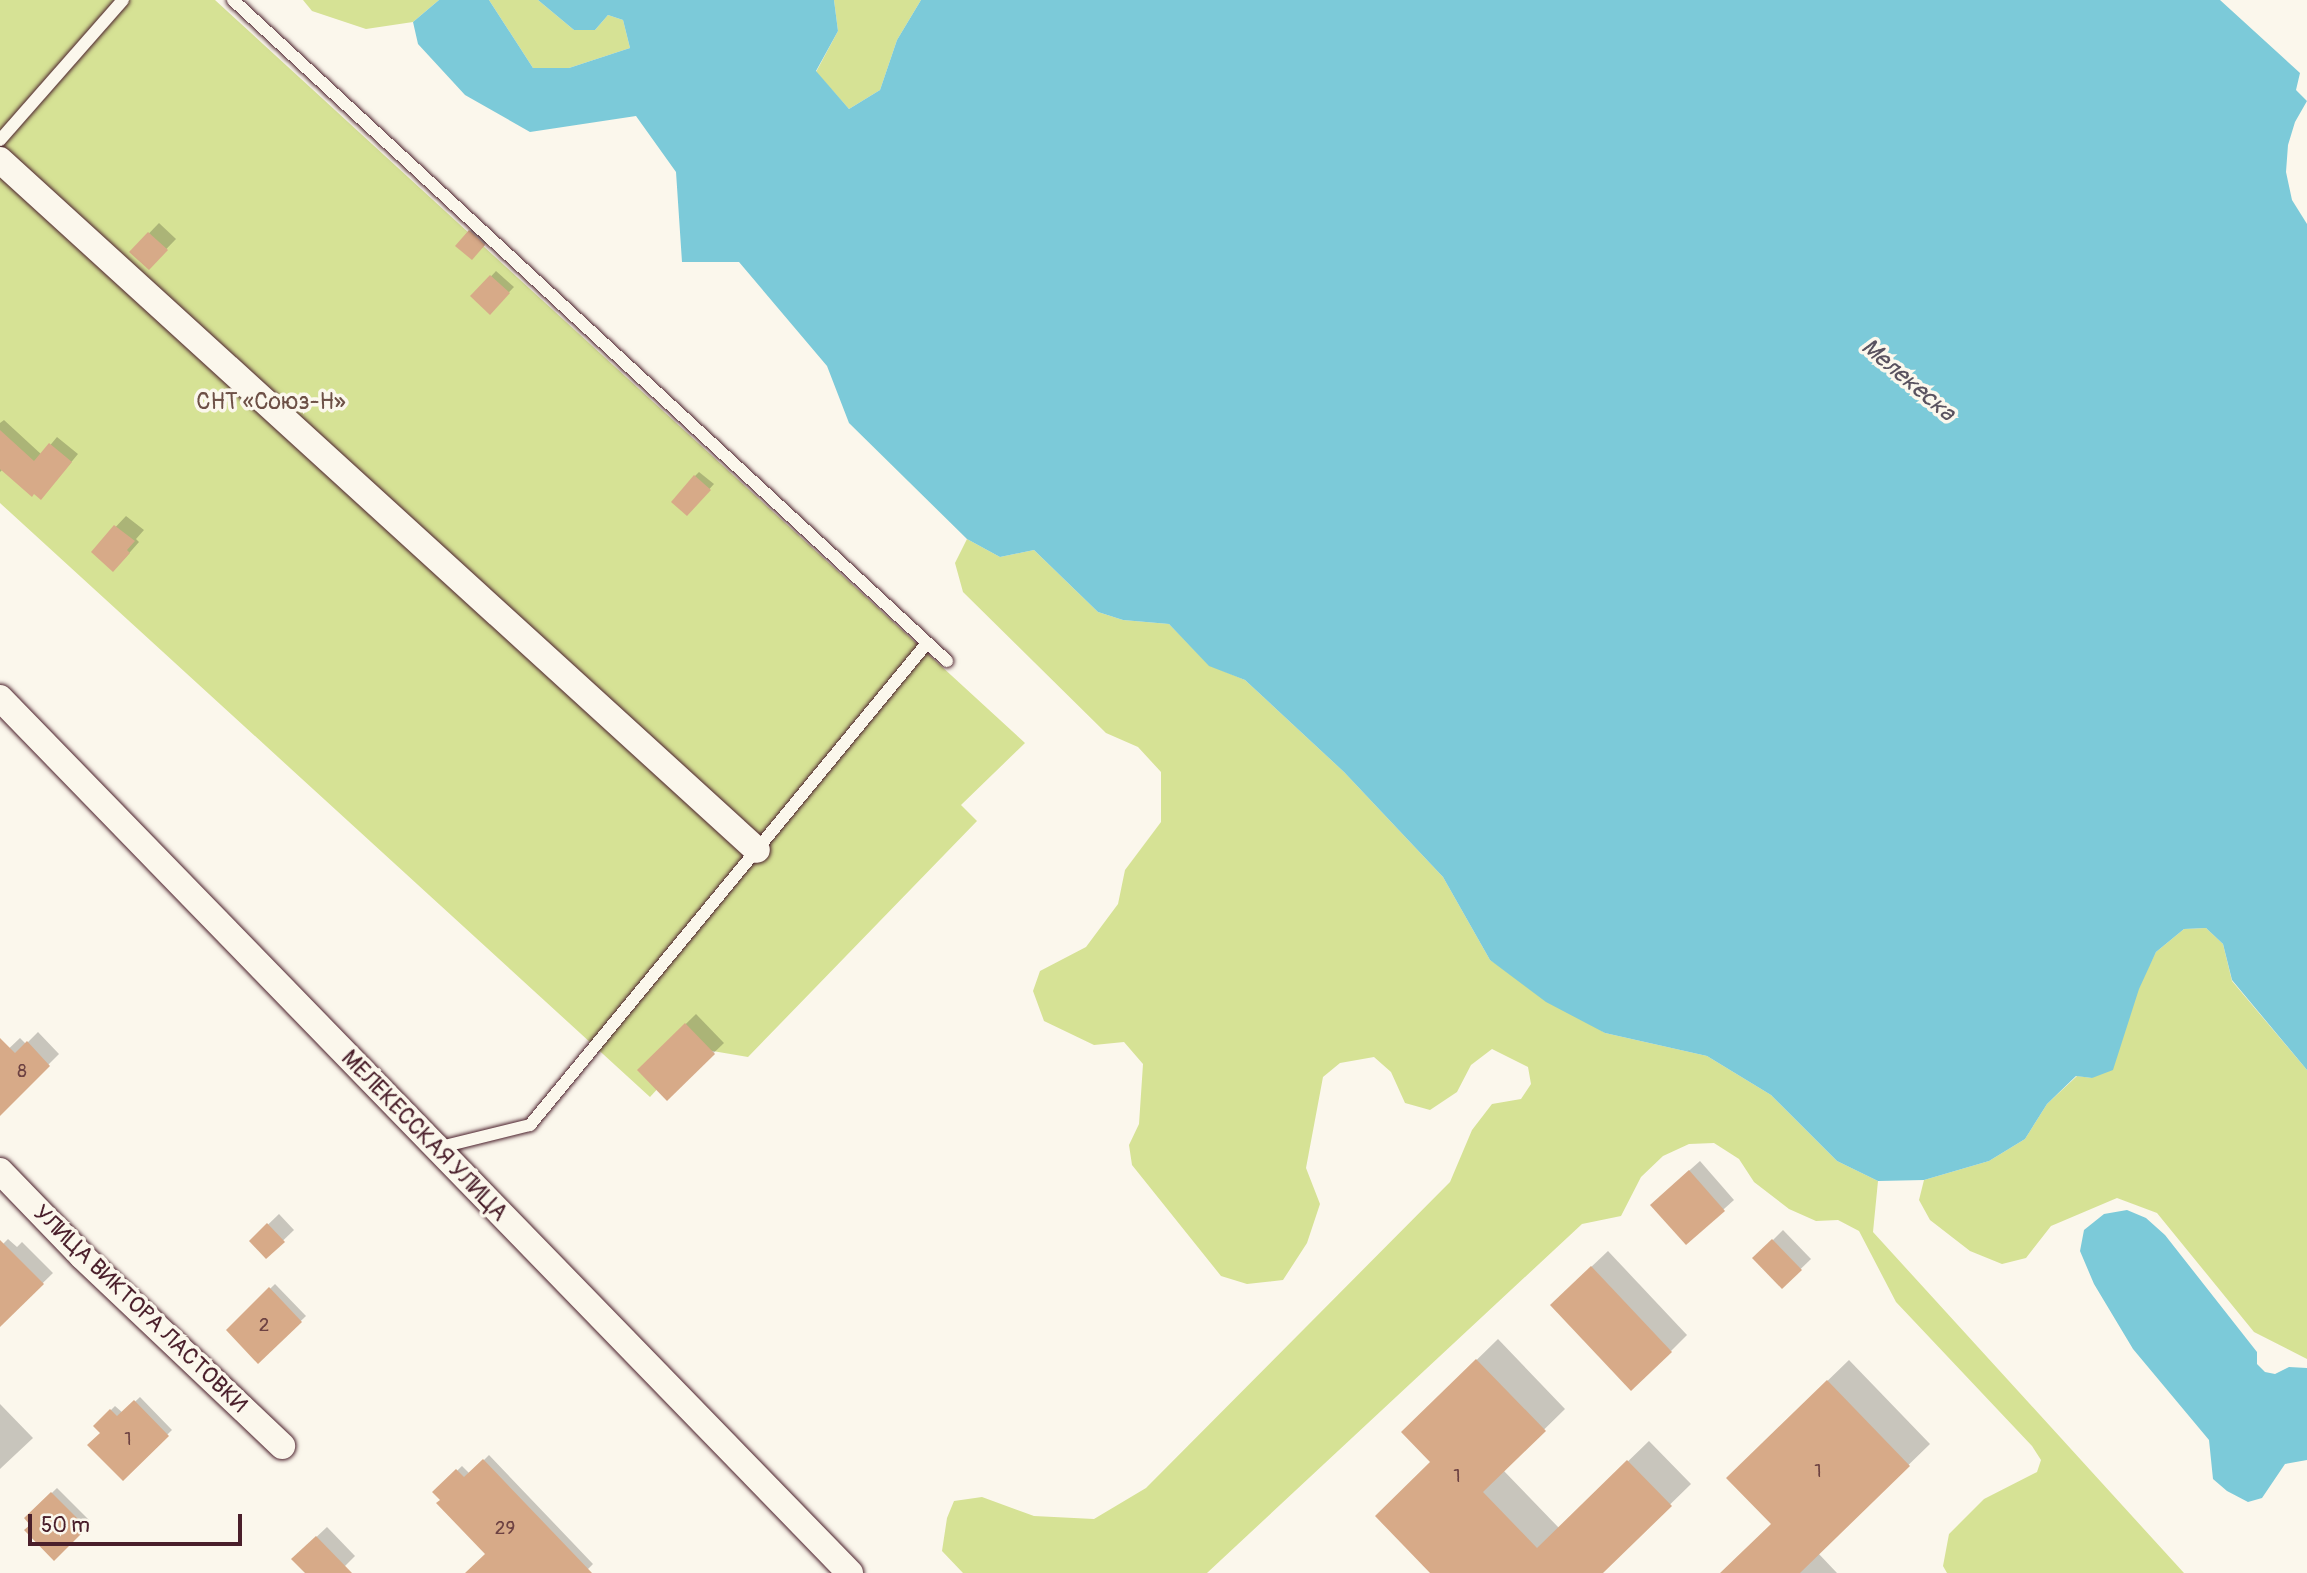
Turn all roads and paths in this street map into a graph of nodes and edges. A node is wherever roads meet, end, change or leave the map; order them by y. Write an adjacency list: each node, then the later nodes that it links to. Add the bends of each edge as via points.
1 (123, 0): 3 (lane)
2 (233, 0): 5 (lane)
3 (0, 140)
4 (0, 160): 8 (street)
5 (927, 643): 6 (lane); 8 (lane)
6 (947, 661)
7 (0, 698): 9 (street, МЕЛЕКЕССКАЯ УЛИЦА)
8 (757, 850): 9 (lane, via 530,1125)
9 (436, 1148): 12 (street, МЕЛЕКЕССКАЯ УЛИЦА)
10 (0, 1171): 11 (street, УЛИЦА ВИКТОРА ЛАСТОВКИ, via 82,1256)
11 (282, 1446)
12 (850, 1573)

